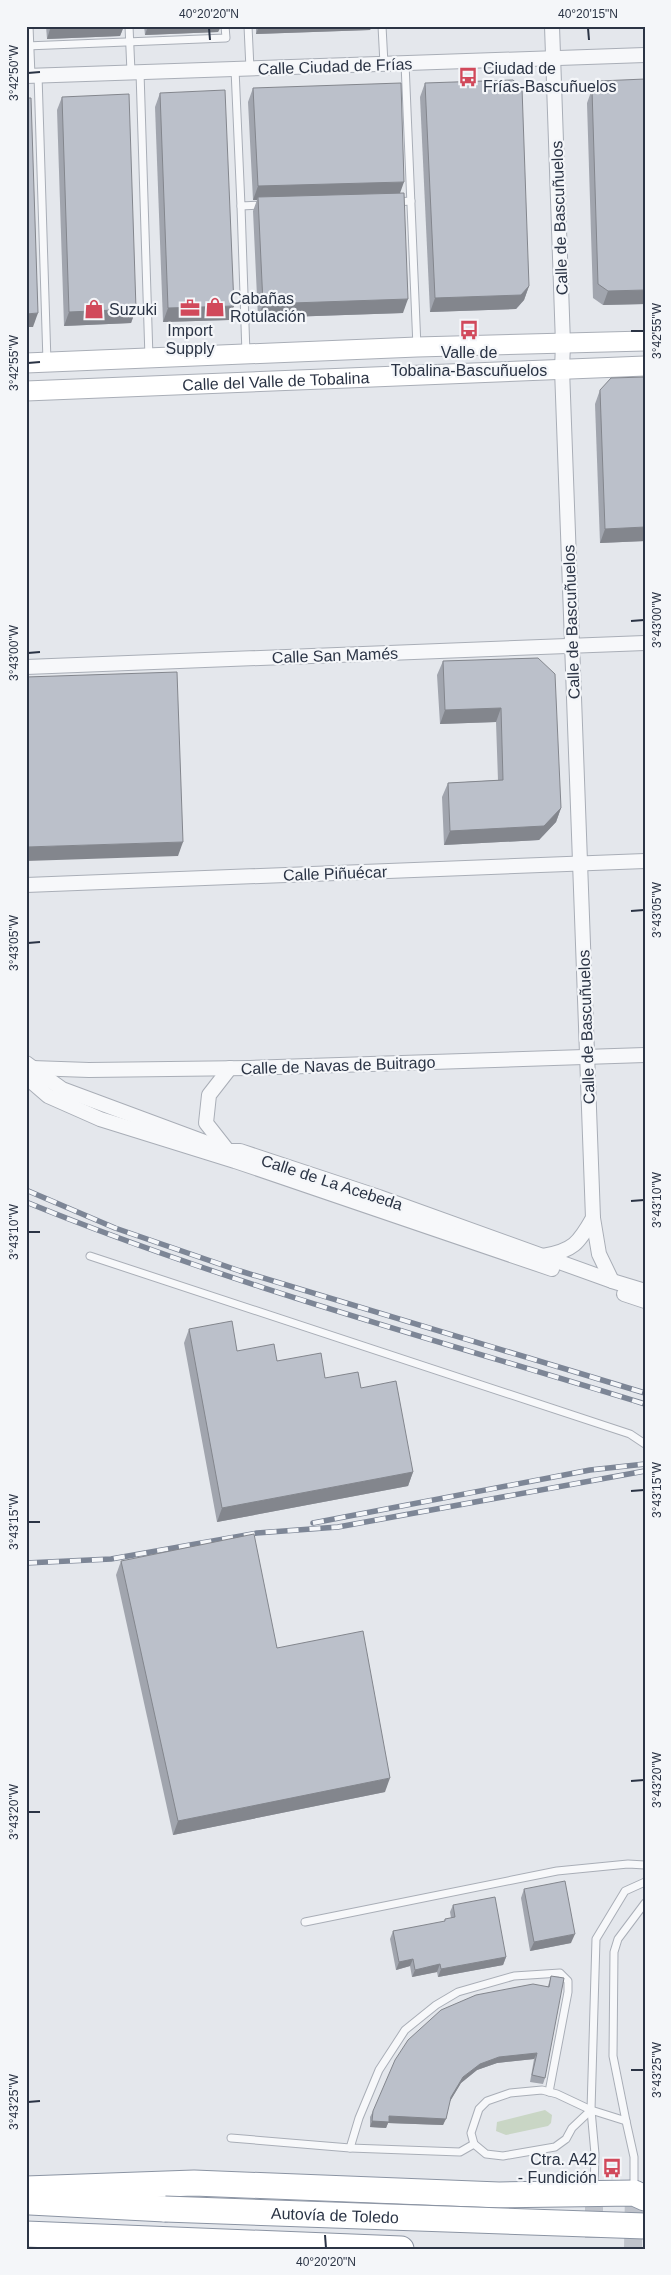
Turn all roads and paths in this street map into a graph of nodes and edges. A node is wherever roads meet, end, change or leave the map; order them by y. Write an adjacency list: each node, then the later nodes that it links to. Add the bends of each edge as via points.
1 (29, 26): 8 (lane)
2 (129, 26): 7 (lane)
3 (225, 26): 7 (lane, via 226,38)
4 (248, 26): 14 (lane)
5 (382, 26): 11 (lane)
6 (552, 26): 10 (street, Calle de Bascuñuelos)
7 (130, 42): 8 (lane); 15 (lane)
8 (28, 46): 16 (lane)
9 (645, 55): 10 (street, Calle Ciudad de Frías)
10 (553, 59): 12 (street, Calle Ciudad de Frías); 22 (street, Calle de Bascuñuelos)
11 (384, 64): 12 (street, Calle Ciudad de Frías); 14 (street, Calle Ciudad de Frías)
12 (405, 64): 17 (lane)
13 (235, 69): 14 (street, Calle Ciudad de Frías); 15 (street, Calle Ciudad de Frías); 20 (lane)
14 (250, 69)
15 (136, 72): 16 (street, Calle Ciudad de Frías); 25 (lane)
16 (32, 76): 26 (lane)
17 (411, 201): 18 (lane); 23 (lane)
18 (391, 202)
19 (271, 205): 20 (lane)
20 (241, 206): 24 (lane)
21 (645, 341): 22 (main road, Calle del Valle de Tobalina)
22 (563, 344): 23 (main road, Calle del Valle de Tobalina); 29 (street, Calle de Bascuñuelos)
23 (417, 347): 24 (main road, Calle del Valle de Tobalina)
24 (246, 354): 25 (main road, Calle del Valle de Tobalina)
25 (150, 358): 26 (main road, Calle del Valle de Tobalina)
26 (47, 362): 27 (main road, Calle del Valle de Tobalina)
27 (26, 363)
28 (645, 366): 29 (main road, Calle del Valle de Tobalina)
29 (562, 369): 30 (main road, Calle del Valle de Tobalina); 32 (street, Calle de Bascuñuelos)
30 (26, 390)
31 (645, 643): 32 (street, Calle San Mamés)
32 (572, 646): 33 (street, Calle San Mamés); 35 (street, Calle de Bascuñuelos)
33 (26, 667)
34 (645, 861): 35 (street, Calle Piñuécar)
35 (579, 863): 36 (street, Calle Piñuécar); 38 (street, Calle de Bascuñuelos)
36 (26, 885)
37 (645, 1055): 38 (street, Calle de Navas de Buitrago)
38 (586, 1057): 39 (street, Calle de Navas de Buitrago); 42 (street, Calle de Bascuñuelos)
39 (230, 1068): 40 (street, Calle de Navas de Buitrago); 41 (street, via 209,1095 206,1123)
40 (28, 1069): 41 (street, Calle de La Acebeda, via 62,1090); 47 (street, Calle de La Acebeda, via 48,1096 100,1119 244,1164)
41 (229, 1151): 44 (street, Calle de La Acebeda, via 240,1151 379,1197)
42 (593, 1218): 44 (street, via 579,1242 562,1253); 45 (street, Calle de Bascuñuelos, via 599,1254)
43 (90, 1256): 48 (lane, via 630,1434)
44 (543, 1256): 45 (street, Calle de La Acebeda)
45 (612, 1281): 46 (street, Calle de La Acebeda)
46 (645, 1291)
47 (645, 1301)
48 (645, 1444)
49 (645, 1865): 52 (lane, via 557,1871)
50 (645, 1882): 54 (lane, via 625,1891 596,1939)
51 (645, 1903): 55 (lane, via 618,1938 614,1952 613,2056)
52 (305, 1922)
53 (549, 2092): 54 (lane); 57 (lane, via 510,2093 487,2102 479,2109 473,2122 471,2134); 58 (lane, via 568,1981 560,1974 514,1976 458,1992 405,2030 379,2070)
54 (591, 2110): 55 (lane); 57 (lane, via 572,2128 566,2140 555,2147 503,2156 486,2154); 60 (lane)
55 (626, 2121): 61 (lane)
56 (231, 2138): 58 (lane)
57 (474, 2144): 58 (lane, via 460,2152)
58 (350, 2148)
59 (26, 2189): 60 (highway, via 194,2183 499,2195)
60 (594, 2193): 61 (highway)
61 (639, 2196)
62 (26, 2202): 63 (highway, Autovía de Toledo, bridge)
63 (645, 2226)
64 (26, 2234): 65 (highway, Autovía de Toledo)
65 (401, 2249)

